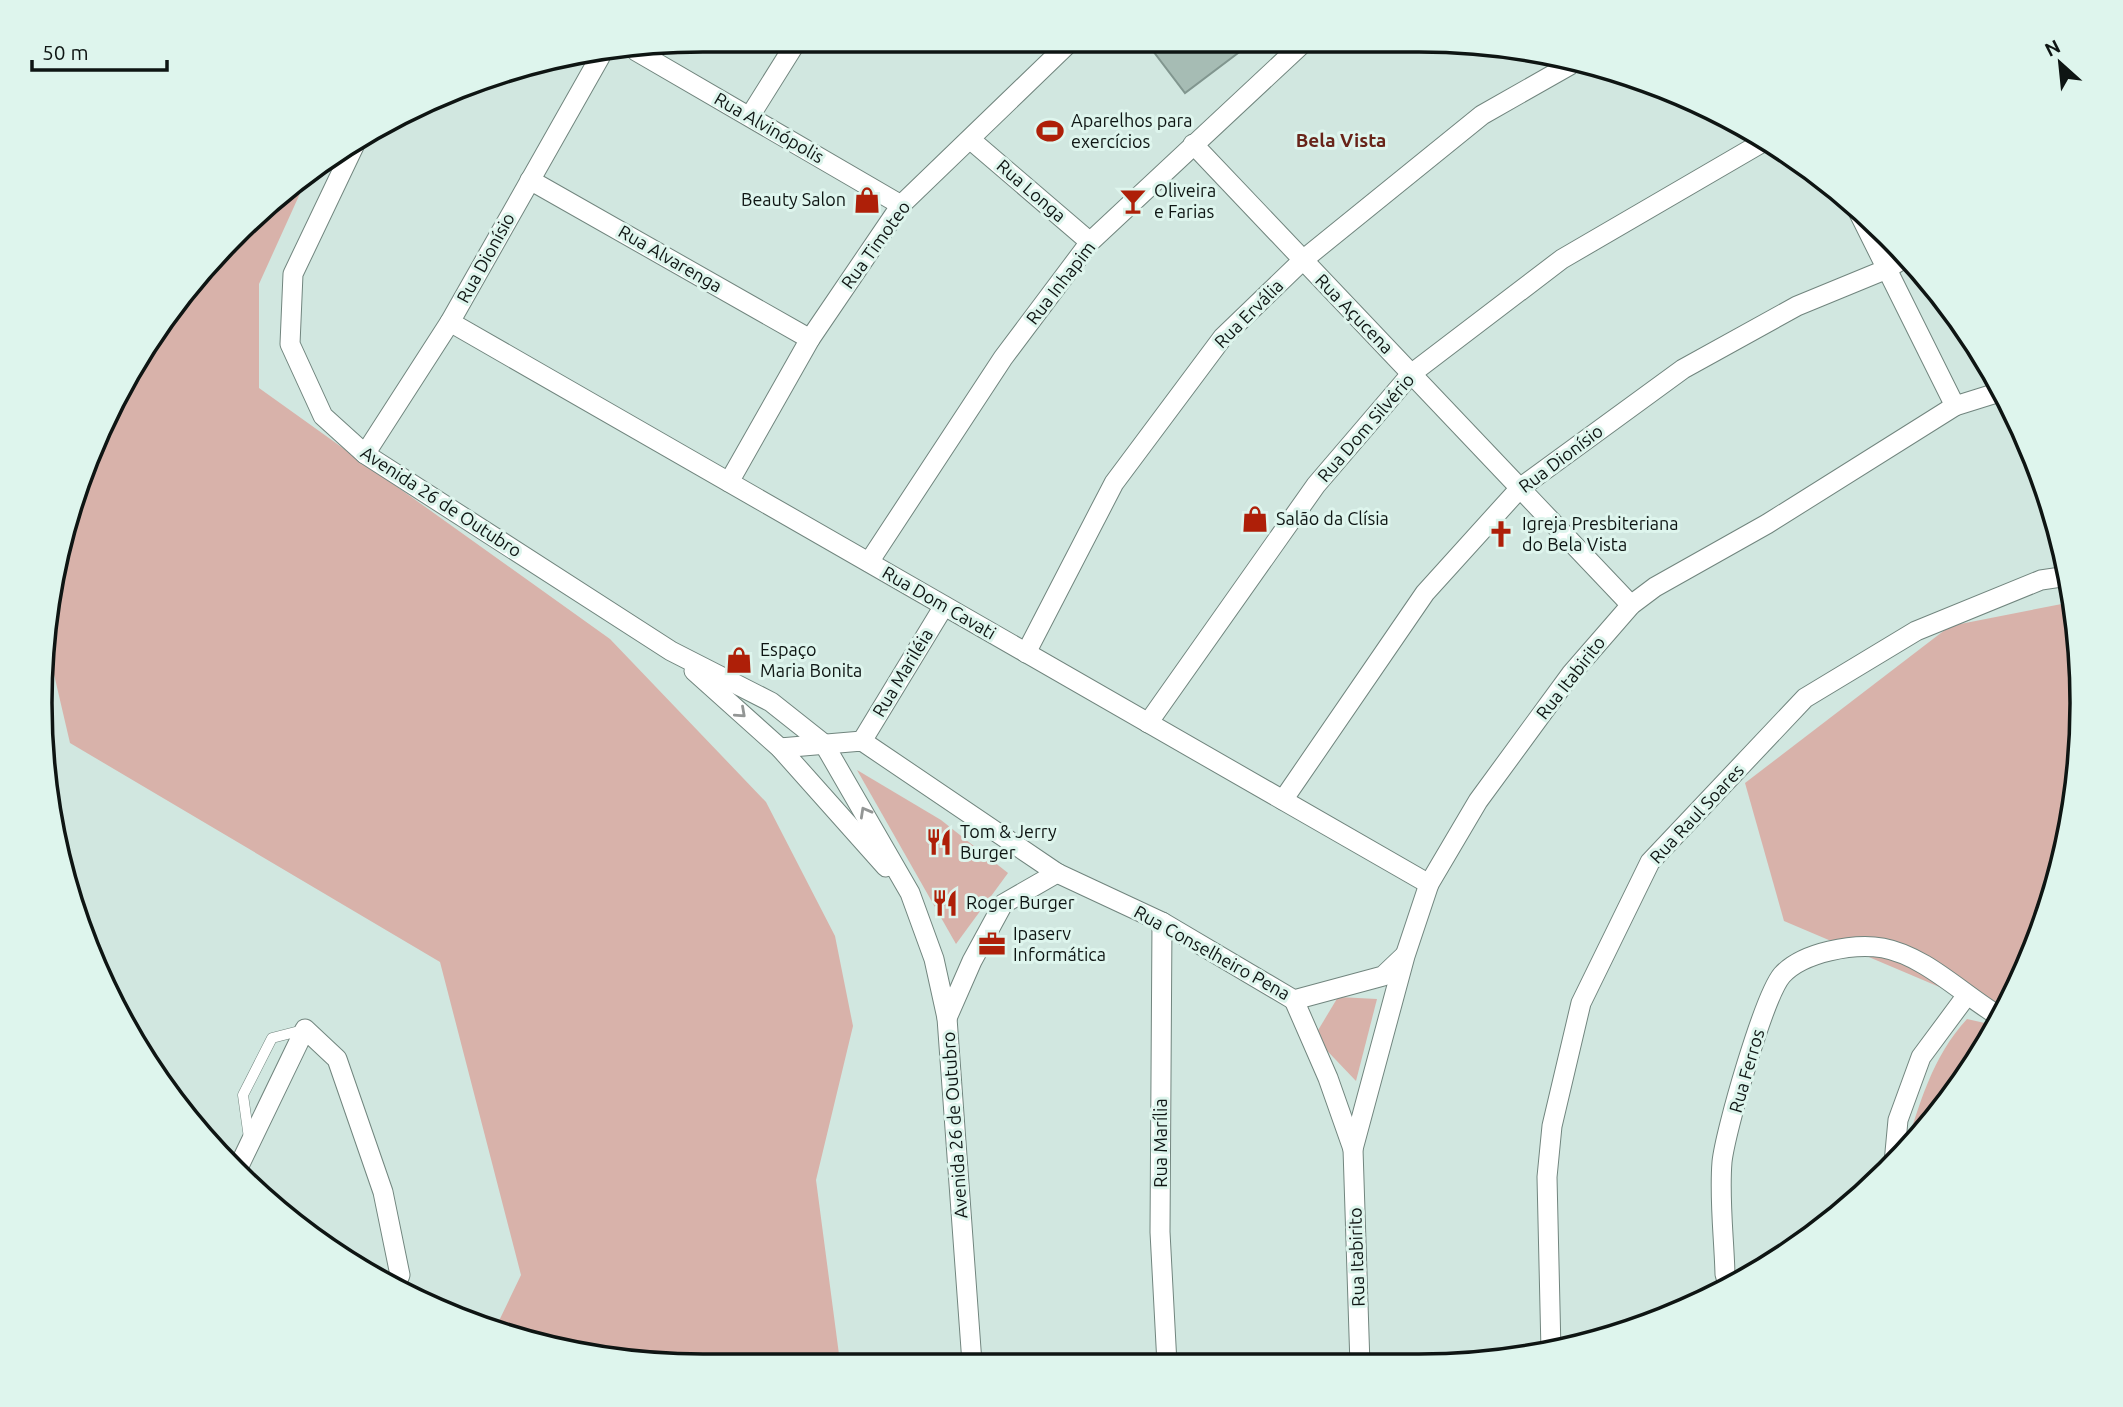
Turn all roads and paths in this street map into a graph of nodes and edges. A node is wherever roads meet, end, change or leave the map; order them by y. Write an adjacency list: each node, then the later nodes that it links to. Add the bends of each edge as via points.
1 (790, 52): 7 (street)
2 (1060, 52): 8 (street, Rua Timoteo)
3 (1292, 52): 9 (street, Rua Inhapim)
4 (644, 56): 7 (street, Rua Alvinópolis)
5 (597, 62): 12 (street, Rua Dionísio)
6 (1563, 69): 16 (street, Rua Ervália, via 1482,115)
7 (750, 116): 13 (street, Rua Alvinópolis)
8 (971, 140): 13 (street, Rua Timoteo); 15 (street, Rua Longa)
9 (1193, 144): 15 (street, Rua Inhapim); 16 (street, Rua Açucena)
10 (1755, 146): 21 (street, Rua Dom Silvério, via 1562,260)
11 (348, 158): 24 (street, Avenida 26 de Outubro, via 293,274 290,344 323,416)
12 (530, 180): 19 (street, Rua Dionísio); 20 (street, Rua Alvarenga)
13 (901, 205): 20 (street, Rua Timoteo)
14 (1869, 232): 18 (street)
15 (1090, 242): 27 (street, Rua Inhapim, via 1003,358)
16 (1303, 260): 21 (street, Rua Açucena); 32 (street, Rua Ervália, via 1223,337 1114,483)
17 (1898, 262): 18 (street, Rua Dionísio)
18 (1887, 269): 23 (street); 26 (street, Rua Dionísio, via 1797,306 1683,369)
19 (450, 322): 24 (street, Rua Dionísio); 25 (street, Rua Dom Cavati)
20 (810, 339): 25 (street, Rua Timoteo)
21 (1411, 374): 26 (street, Rua Açucena); 33 (street, Rua Dom Silvério, via 1316,485)
22 (1992, 395): 23 (street, Rua Itabirito)
23 (1955, 406): 29 (street, Rua Itabirito)
24 (365, 454): 31 (street, Avenida 26 de Outubro)
25 (729, 482): 27 (street, Rua Dom Cavati)
26 (1520, 488): 29 (street, Rua Açucena); 37 (street, Rua Dionísio, via 1425,593)
27 (869, 562): 30 (street, Rua Dom Cavati)
28 (2058, 577): 52 (street, Rua Raul Soares, via 2041,580 1916,631 1805,698 1650,862 1581,1003 1552,1126 1547,1177)
29 (1631, 605): 39 (street, Rua Itabirito, via 1571,674 1494,780)
30 (944, 606): 32 (street, Rua Dom Cavati); 34 (street, Rua Mariléia)
31 (671, 651): 35 (street, Avenida 26 de Outubro, via 771,702); 36 (street, Avenida 26 de Outubro, one-way to 36)
32 (1026, 653): 33 (street, Rua Dom Cavati)
33 (1148, 723): 37 (street, Rua Dom Cavati)
34 (862, 741): 35 (street); 38 (street, Rua Conselheiro Pena)
35 (824, 744): 36 (street); 40 (street, Avenida 26 de Outubro, one-way to 35)
36 (780, 748): 40 (street, Avenida 26 de Outubro)
37 (1283, 800): 39 (street, Rua Dom Cavati)
38 (1056, 873): 41 (street, Rua Conselheiro Pena); 46 (street, via 1003,904)
39 (1429, 884): 42 (street, Rua Itabirito)
40 (910, 893): 46 (street, Avenida 26 de Outubro, via 934,959)
41 (1162, 922): 44 (street, Rua Conselheiro Pena); 54 (street, Rua Marília, via 1160,1233)
42 (1405, 956): 44 (street, Rua Conselheiro Pena, via 1383,976); 48 (street, Rua Itabirito)
43 (1967, 995): 45 (street, Rua Ferros); 47 (street, via 1921,1057 1898,1120); 50 (street, Rua Ferros, via 1904,955 1882,948 1845,948 1805,960 1782,975 1753,1041 1722,1161)
44 (1294, 1000): 48 (street, Rua Itabirito)
45 (1992, 1011)
46 (947, 1018): 53 (street, Avenida 26 de Outubro)
47 (1895, 1147)
48 (1353, 1149): 55 (street, Rua Itabirito)
49 (241, 1162): 51 (street, via 305,1029 337,1059 383,1192)
50 (1726, 1277)
51 (399, 1278)
52 (1551, 1341)
53 (971, 1354)
54 (1166, 1354)
55 (1360, 1354)

